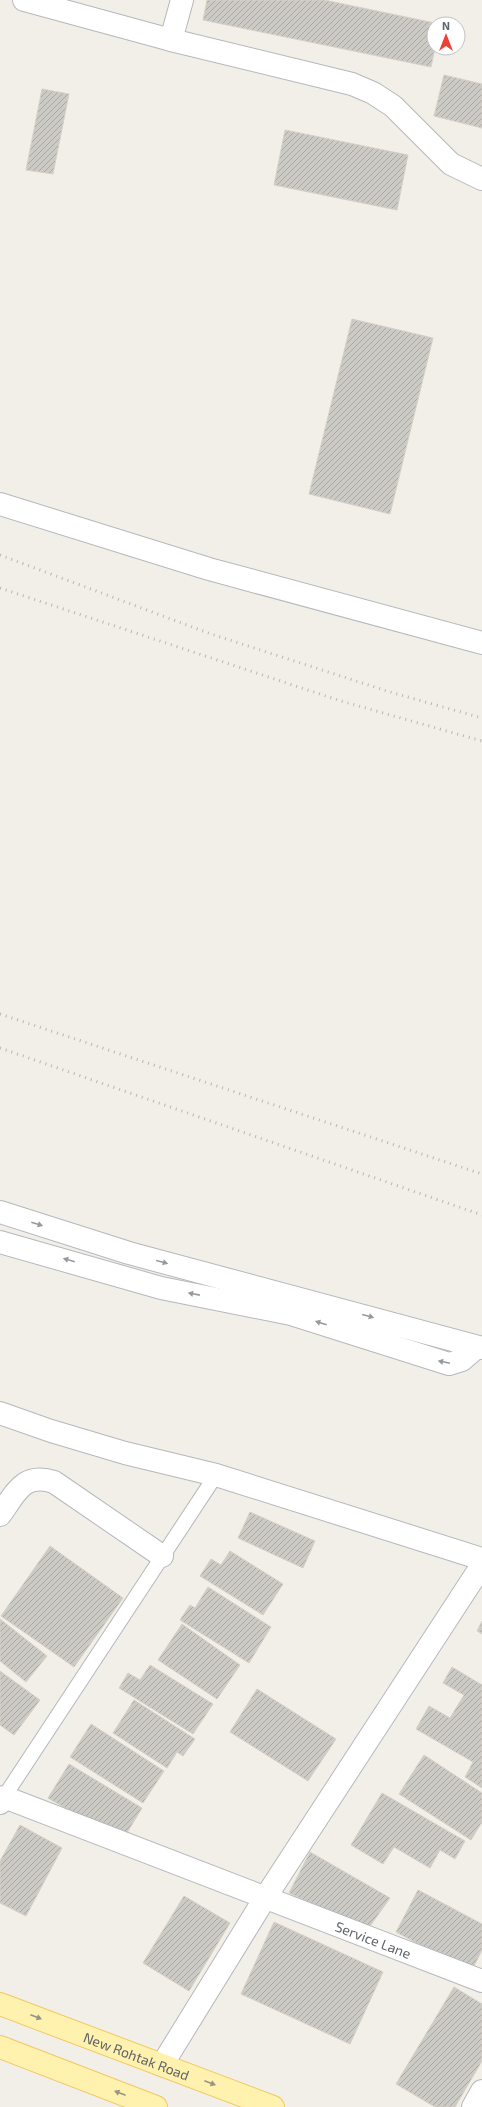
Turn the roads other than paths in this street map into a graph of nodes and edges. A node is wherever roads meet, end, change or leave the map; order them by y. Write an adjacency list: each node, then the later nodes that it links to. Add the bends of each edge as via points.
1 (24, 0): 3 (street)
2 (182, 0): 3 (street)
3 (171, 40): 4 (street, via 352,84 373,93 393,106 451,164)
4 (482, 179)
5 (0, 504): 6 (street, via 209,569)
6 (482, 642)
7 (0, 1212): 9 (street, one-way to 9, via 129,1253)
8 (0, 1242): 9 (street, one-way to 8, via 462,1360 449,1364 291,1314 161,1288)
9 (480, 1347)
10 (0, 1413): 11 (street, via 118,1451)
11 (216, 1475): 13 (lane); 14 (street)
12 (0, 1515): 13 (street, via 22,1485 42,1478 54,1482)
13 (162, 1556): 16 (lane)
14 (482, 1560)
15 (482, 1565): 17 (street)
16 (2, 1800): 17 (street, Service Lane)
17 (265, 1898): 18 (street, Service Lane); 21 (street)
18 (482, 1981)
19 (0, 2004): 21 (main road, New Rohtak Road, one-way to 21)
20 (0, 2047): 23 (main road, one-way to 20)
21 (162, 2065): 24 (main road, New Rohtak Road, one-way to 24)
22 (482, 2091): 25 (street)
23 (149, 2106)
24 (273, 2107)
25 (473, 2107)

